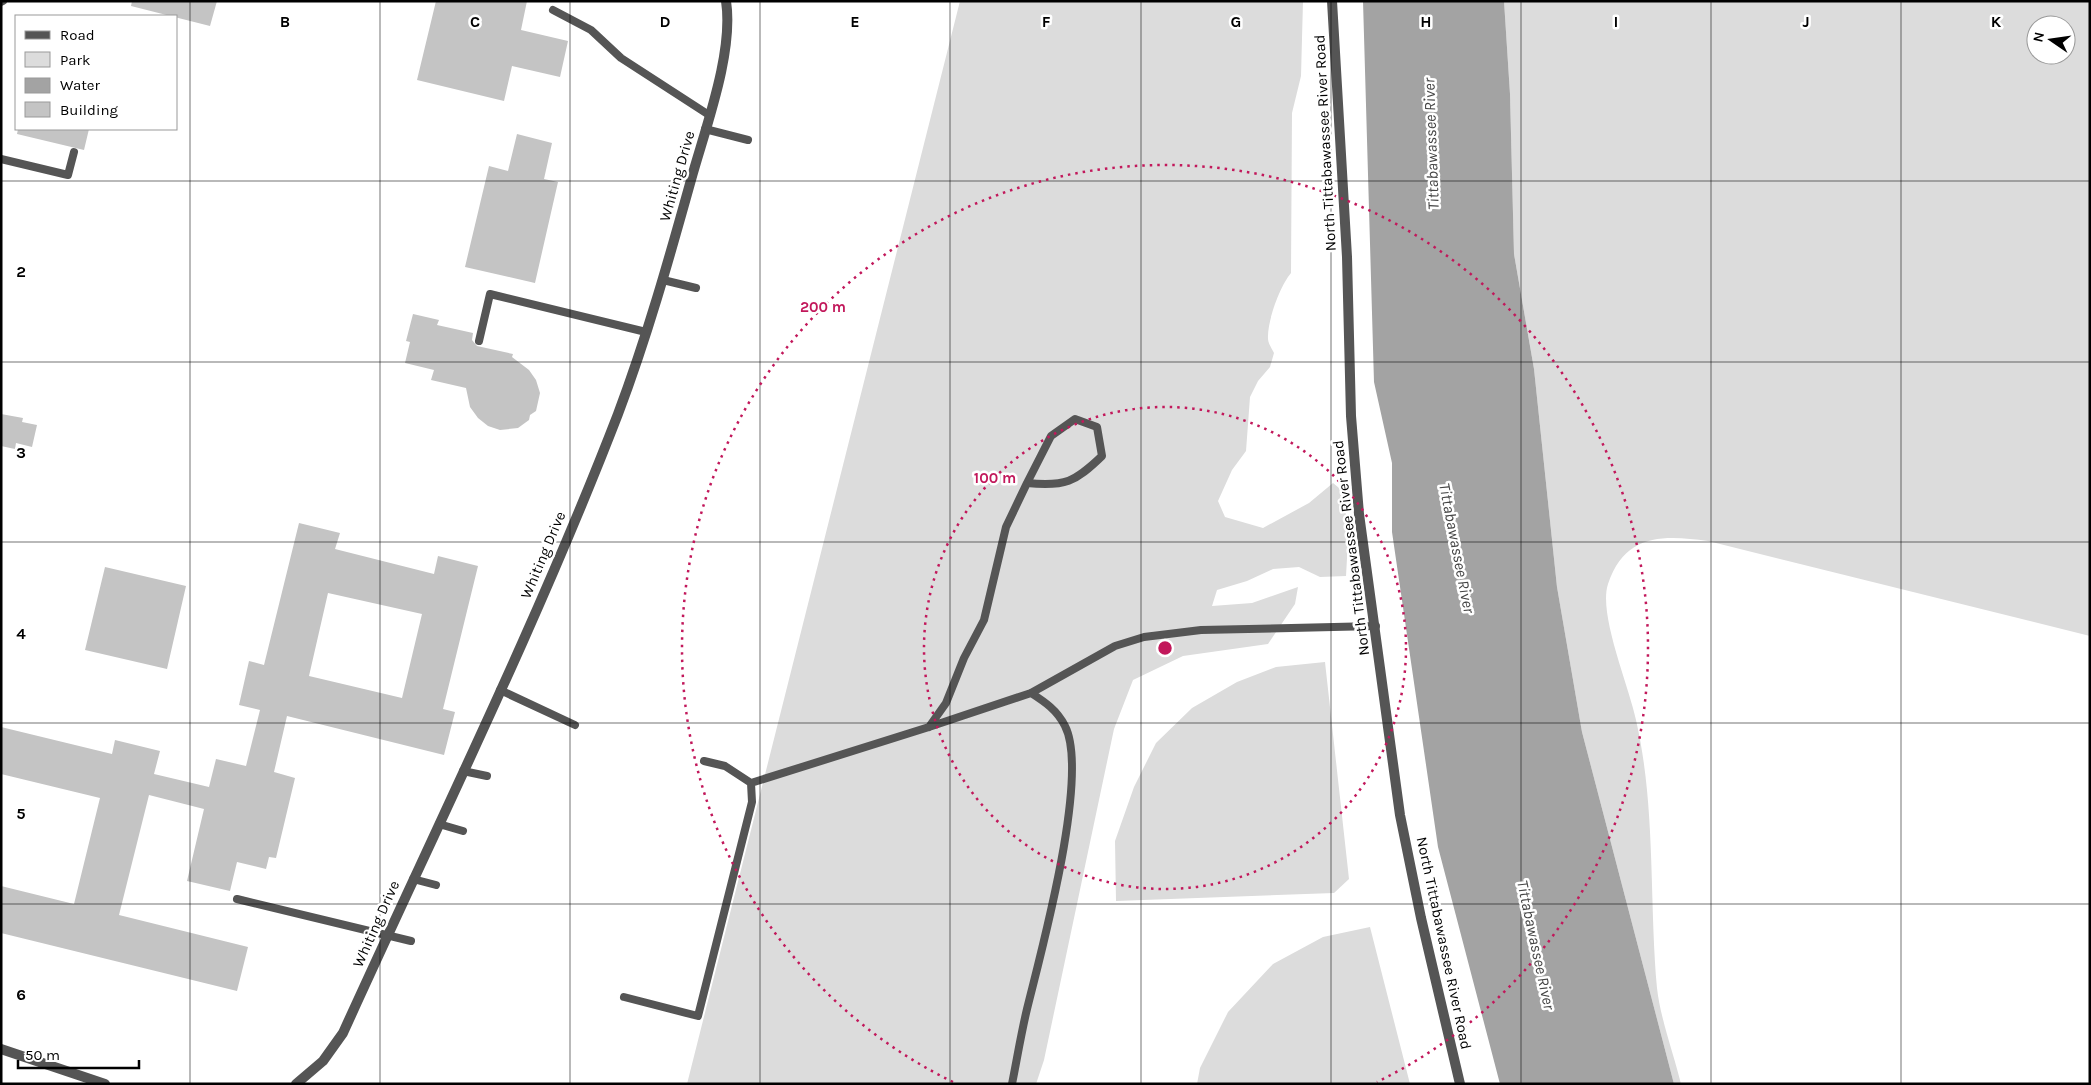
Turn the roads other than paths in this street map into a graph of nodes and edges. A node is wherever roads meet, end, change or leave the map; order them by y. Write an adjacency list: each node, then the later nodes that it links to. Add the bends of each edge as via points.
1 (726, 1): 4 (street, Whiting Drive, via 724,52)
2 (1332, 1): 14 (street, North Tittabawassee River Road, via 1347,257 1352,416 1359,514)
3 (553, 10): 4 (lane, via 591,30 621,58)
4 (709, 115): 5 (street, Whiting Drive)
5 (705, 129): 6 (lane); 9 (street, Whiting Drive)
6 (748, 140)
7 (74, 152): 8 (lane, via 68,175)
8 (1, 159)
9 (663, 280): 10 (lane); 11 (street, Whiting Drive)
10 (696, 288)
11 (646, 332): 12 (lane, via 490,294); 15 (street, Whiting Drive, via 619,412 564,547)
12 (479, 341)
13 (1027, 484): 13 (lane, via 1053,486 1081,476 1102,456 1097,427 1075,419 1051,436); 18 (lane, via 1006,527 984,620 946,703)
14 (1376, 626): 16 (lane, via 1201,630 1144,637 1115,646); 35 (street, North Tittabawassee River Road, via 1400,815)
15 (500, 690): 17 (lane); 20 (street, Whiting Drive)
16 (1030, 693): 18 (lane); 34 (lane, via 1050,704 1066,727 1072,754 1071,794 1060,862)
17 (575, 726)
18 (930, 727): 22 (lane)
19 (704, 760): 22 (lane, via 725,766)
20 (463, 771): 21 (lane); 23 (street, Whiting Drive)
21 (487, 776)
22 (751, 783): 30 (lane, via 752,802 698,1016)
23 (439, 824): 24 (lane); 25 (street, Whiting Drive)
24 (463, 831)
25 (413, 879): 26 (lane); 28 (street, Whiting Drive)
26 (436, 885)
27 (237, 899): 28 (lane)
28 (387, 936): 29 (lane); 33 (street, Whiting Drive, via 343,1033 323,1061)
29 (411, 941)
30 (624, 997)
31 (1, 1049): 32 (street)
32 (105, 1084)
33 (296, 1084)
34 (1012, 1084)
35 (1460, 1084)

